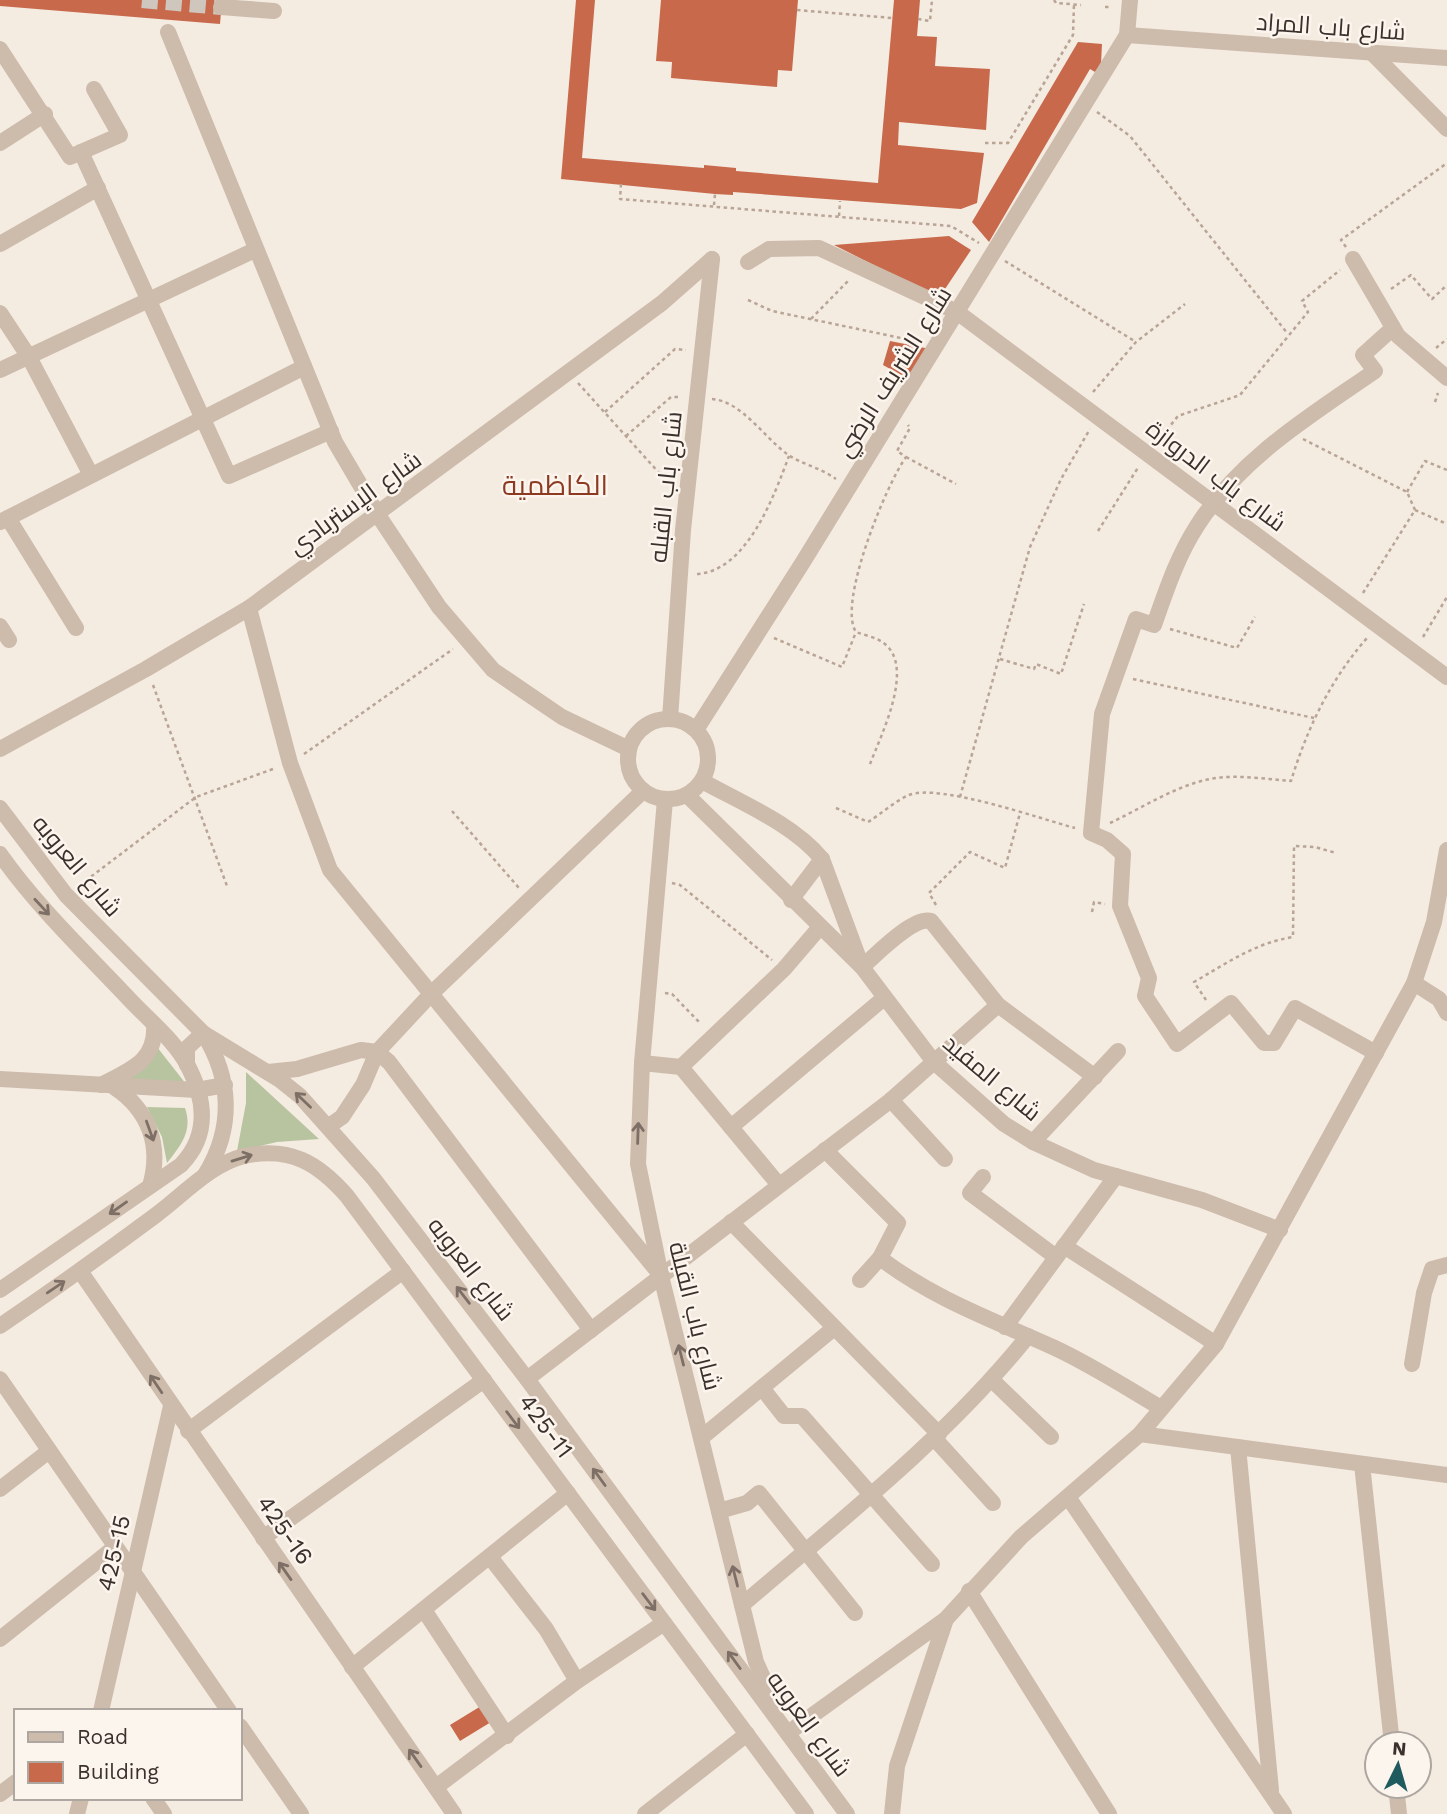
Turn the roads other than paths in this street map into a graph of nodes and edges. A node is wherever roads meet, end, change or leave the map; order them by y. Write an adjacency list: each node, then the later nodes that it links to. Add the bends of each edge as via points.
1 (1130, 0): 5 (street)
2 (221, 7): 3 (street)
3 (274, 11)
4 (168, 32): 16 (street)
5 (1127, 35): 7 (street, شارع باب المراد); 21 (street, شارع الشريف الرضي)
6 (0, 49): 10 (street)
7 (1372, 52): 8 (street, شارع باب المراد); 11 (street)
8 (1447, 58)
9 (93, 89): 13 (street, via 120,135)
10 (45, 114): 12 (street); 13 (street, via 70,157)
11 (1447, 129)
12 (0, 143)
13 (82, 152): 14 (street)
14 (98, 188): 15 (street); 20 (street)
15 (0, 244)
16 (255, 250): 20 (street); 25 (street)
17 (712, 259): 32 (street, شارع الإستربادي, via 685,285); 39 (street, شارع باب القبله, via 686,502)
18 (1353, 259): 23 (street)
19 (748, 262): 21 (street, شارع باب الدروازة, via 769,249 819,248)
20 (151, 300): 24 (street); 28 (street)
21 (957, 312): 31 (street, شارع باب الدروازة); 40 (street, شارع الشريف الرضي)
22 (0, 313): 24 (street)
23 (1394, 328): 27 (street); 31 (street, via 1363,355 1375,371 1288,432 1233,479)
24 (29, 357): 26 (street); 30 (street)
25 (304, 367): 28 (street); 29 (street)
26 (0, 370)
27 (1447, 379)
28 (203, 418): 29 (street, via 229,476); 30 (street)
29 (331, 431): 32 (street)
30 (91, 475): 33 (street)
31 (1213, 503): 38 (street, شارع باب الدروازة); 63 (street, via 1174,569 1154,625 1136,619 1114,675 1102,714 1091,833 1124,854 1120,906 1149,978 1144,996 1177,1044 1231,1003 1264,1043 1274,1042 1295,1008)
32 (378, 515): 34 (street, شارع الإستربادي); 42 (street, via 439,607 493,670 562,717)
33 (4, 520): 36 (street)
34 (249, 608): 41 (street, شارع الإستربادي); 55 (street, via 290,763 330,870)
35 (0, 626): 37 (street)
36 (76, 628)
37 (9, 640)
38 (1447, 677)
39 (670, 719): 40 (street); 42 (street, via 644,727)
40 (696, 730): 43 (street, via 708,752)
41 (0, 748)
42 (629, 748): 44 (street, via 629,772)
43 (702, 781): 45 (street); 50 (street, via 798,837)
44 (643, 791): 46 (street); 55 (street)
45 (687, 795): 46 (street); 51 (street, شارع المفيد)
46 (665, 800): 65 (street, شارع باب القبلة)
47 (0, 808): 59 (street, شارع العروبه, via 66,895)
48 (1447, 850): 54 (street, via 1434,922)
49 (0, 854): 60 (street, شارع العروبه, one-way to 60, via 24,888)
50 (822, 859): 51 (street); 53 (street)
51 (791, 900): 52 (street, شارع المفيد)
52 (820, 927): 53 (street, شارع المفيد); 67 (street)
53 (862, 967): 56 (street, شارع المفيد); 57 (street, via 912,924 925,919 937,926)
54 (1414, 983): 58 (street, via 1439,999); 63 (street)
55 (432, 993): 62 (street); 92 (street)
56 (884, 998): 64 (street, شارع المفيد); 76 (street)
57 (998, 1005): 64 (street); 69 (street)
58 (1447, 1013)
59 (197, 1027): 60 (street, via 174,1039); 66 (street, via 187,1048); 68 (street, شارع العروبه); 71 (street, 425-11, via 217,1058)
60 (160, 1030): 66 (street, شارع العروبه); 72 (street, via 150,1052)
61 (1118, 1051): 69 (street)
62 (377, 1052): 68 (street, via 360,1050 296,1069); 75 (street, via 363,1085 342,1117); 98 (street)
63 (1376, 1053): 86 (street)
64 (934, 1062): 74 (street); 77 (street, شارع المفيد, via 1004,1124)
65 (642, 1063): 67 (street); 92 (street, شارع باب القبلة, one-way to 65, via 638,1164)
66 (187, 1065): 73 (street, شارع العروبه)
67 (681, 1067): 76 (street)
68 (268, 1072): 75 (street, شارع العروبه, one-way to 68)
69 (1095, 1077): 77 (street)
70 (0, 1079): 72 (street)
71 (225, 1085): 73 (street); 81 (street, 425-11, via 224,1133)
72 (106, 1086): 73 (street); 84 (street, one-way to 84, via 142,1113 152,1135 156,1160)
73 (197, 1090): 84 (street, شارع العروبه, via 202,1126 192,1153)
74 (891, 1100): 78 (street); 79 (street)
75 (329, 1126): 103 (street, شارع العروبه, one-way to 75)
76 (731, 1127): 83 (street)
77 (1033, 1142): 80 (street, شارع المفيد)
78 (825, 1150): 83 (street); 88 (street, via 898,1223)
79 (945, 1159)
80 (1116, 1176): 86 (street, شارع المفيد, via 1202,1200); 87 (street)
81 (204, 1177): 90 (street, 425-11, one-way to 90, via 242,1157 305,1159 326,1172); 91 (street, 425-11)
82 (983, 1177): 87 (street, via 970,1193)
83 (779, 1185): 85 (street)
84 (150, 1186): 94 (street, one-way to 94)
85 (731, 1222): 92 (street); 97 (street)
86 (1280, 1230): 100 (street)
87 (1060, 1252): 96 (street); 100 (street)
88 (880, 1258): 93 (street); 96 (street, via 930,1292)
89 (1447, 1265): 101 (street, via 1432,1269)
90 (403, 1271): 104 (street, 425-11); 109 (street)
91 (80, 1272): 95 (street, 425-11, one-way to 91); 107 (street, 425-16, one-way to 91)
92 (661, 1276): 98 (street); 113 (street, شارع باب القبلة, one-way to 92)
93 (860, 1280)
94 (0, 1290)
95 (0, 1326)
96 (1005, 1327): 99 (street)
97 (834, 1328): 106 (street); 111 (street)
98 (591, 1330): 103 (street)
99 (1028, 1336): 105 (street); 108 (street)
100 (1216, 1344): 108 (street)
101 (1412, 1364)
102 (0, 1379): 115 (street)
103 (527, 1379): 155 (street, شارع العروبه, one-way to 103)
104 (484, 1380): 119 (street, 425-11, one-way to 119); 124 (street)
105 (992, 1380): 111 (street); 112 (street)
106 (762, 1388): 113 (street); 120 (street, via 784,1416 802,1416)
107 (171, 1406): 109 (street, 425-16); 129 (street, 425-15)
108 (1161, 1408): 110 (street)
109 (188, 1431): 124 (street, 425-16)
110 (1140, 1434): 114 (street); 121 (street)
111 (936, 1436): 120 (street); 122 (street)
112 (1051, 1437)
113 (701, 1438): 123 (street, شارع باب القبلة)
114 (1238, 1447): 116 (street); 147 (street)
115 (48, 1451): 118 (street); 125 (street)
116 (1362, 1464): 117 (street); 143 (street)
117 (1447, 1475)
118 (0, 1489)
119 (568, 1493): 127 (street); 135 (street, 425-11, one-way to 135)
120 (870, 1494): 126 (street); 128 (street)
121 (1068, 1497): 130 (street, via 1018,1539); 147 (street)
122 (993, 1503)
123 (719, 1511): 126 (street, via 747,1503 759,1493); 131 (street, شارع باب القبلة, one-way to 123)
124 (263, 1538): 137 (street, 425-16, one-way to 124)
125 (115, 1546): 129 (street); 136 (street)
126 (804, 1551): 131 (street); 133 (street)
127 (490, 1558): 132 (street); 138 (street, via 546,1629)
128 (932, 1564)
129 (133, 1572): 139 (street, 425-15); 140 (street)
130 (969, 1591): 134 (street); 156 (street)
131 (742, 1605): 142 (street, شارع باب القبلة, via 756,1662)
132 (424, 1609): 137 (street); 145 (street)
133 (855, 1613)
134 (946, 1619): 142 (street); 149 (street, via 897,1766)
135 (664, 1623): 138 (street); 144 (street, 425-11)
136 (0, 1639)
137 (352, 1667): 146 (street, 425-16, one-way to 137)
138 (577, 1681): 145 (street)
139 (101, 1709)
140 (228, 1709)
141 (242, 1729): 150 (street)
142 (792, 1730): 155 (street, شارع باب القبلة)
143 (1390, 1730)
144 (747, 1734): 148 (street, 425-11); 152 (street)
145 (507, 1736): 146 (street)
146 (436, 1787): 151 (street, 425-16)
147 (1271, 1792): 157 (street)
148 (793, 1797): 153 (street); 154 (street, 425-11)
149 (895, 1809)
150 (301, 1814)
151 (454, 1814)
152 (645, 1814)
153 (796, 1814)
154 (806, 1814)
155 (847, 1814)
156 (1110, 1814)
157 (1284, 1814)

